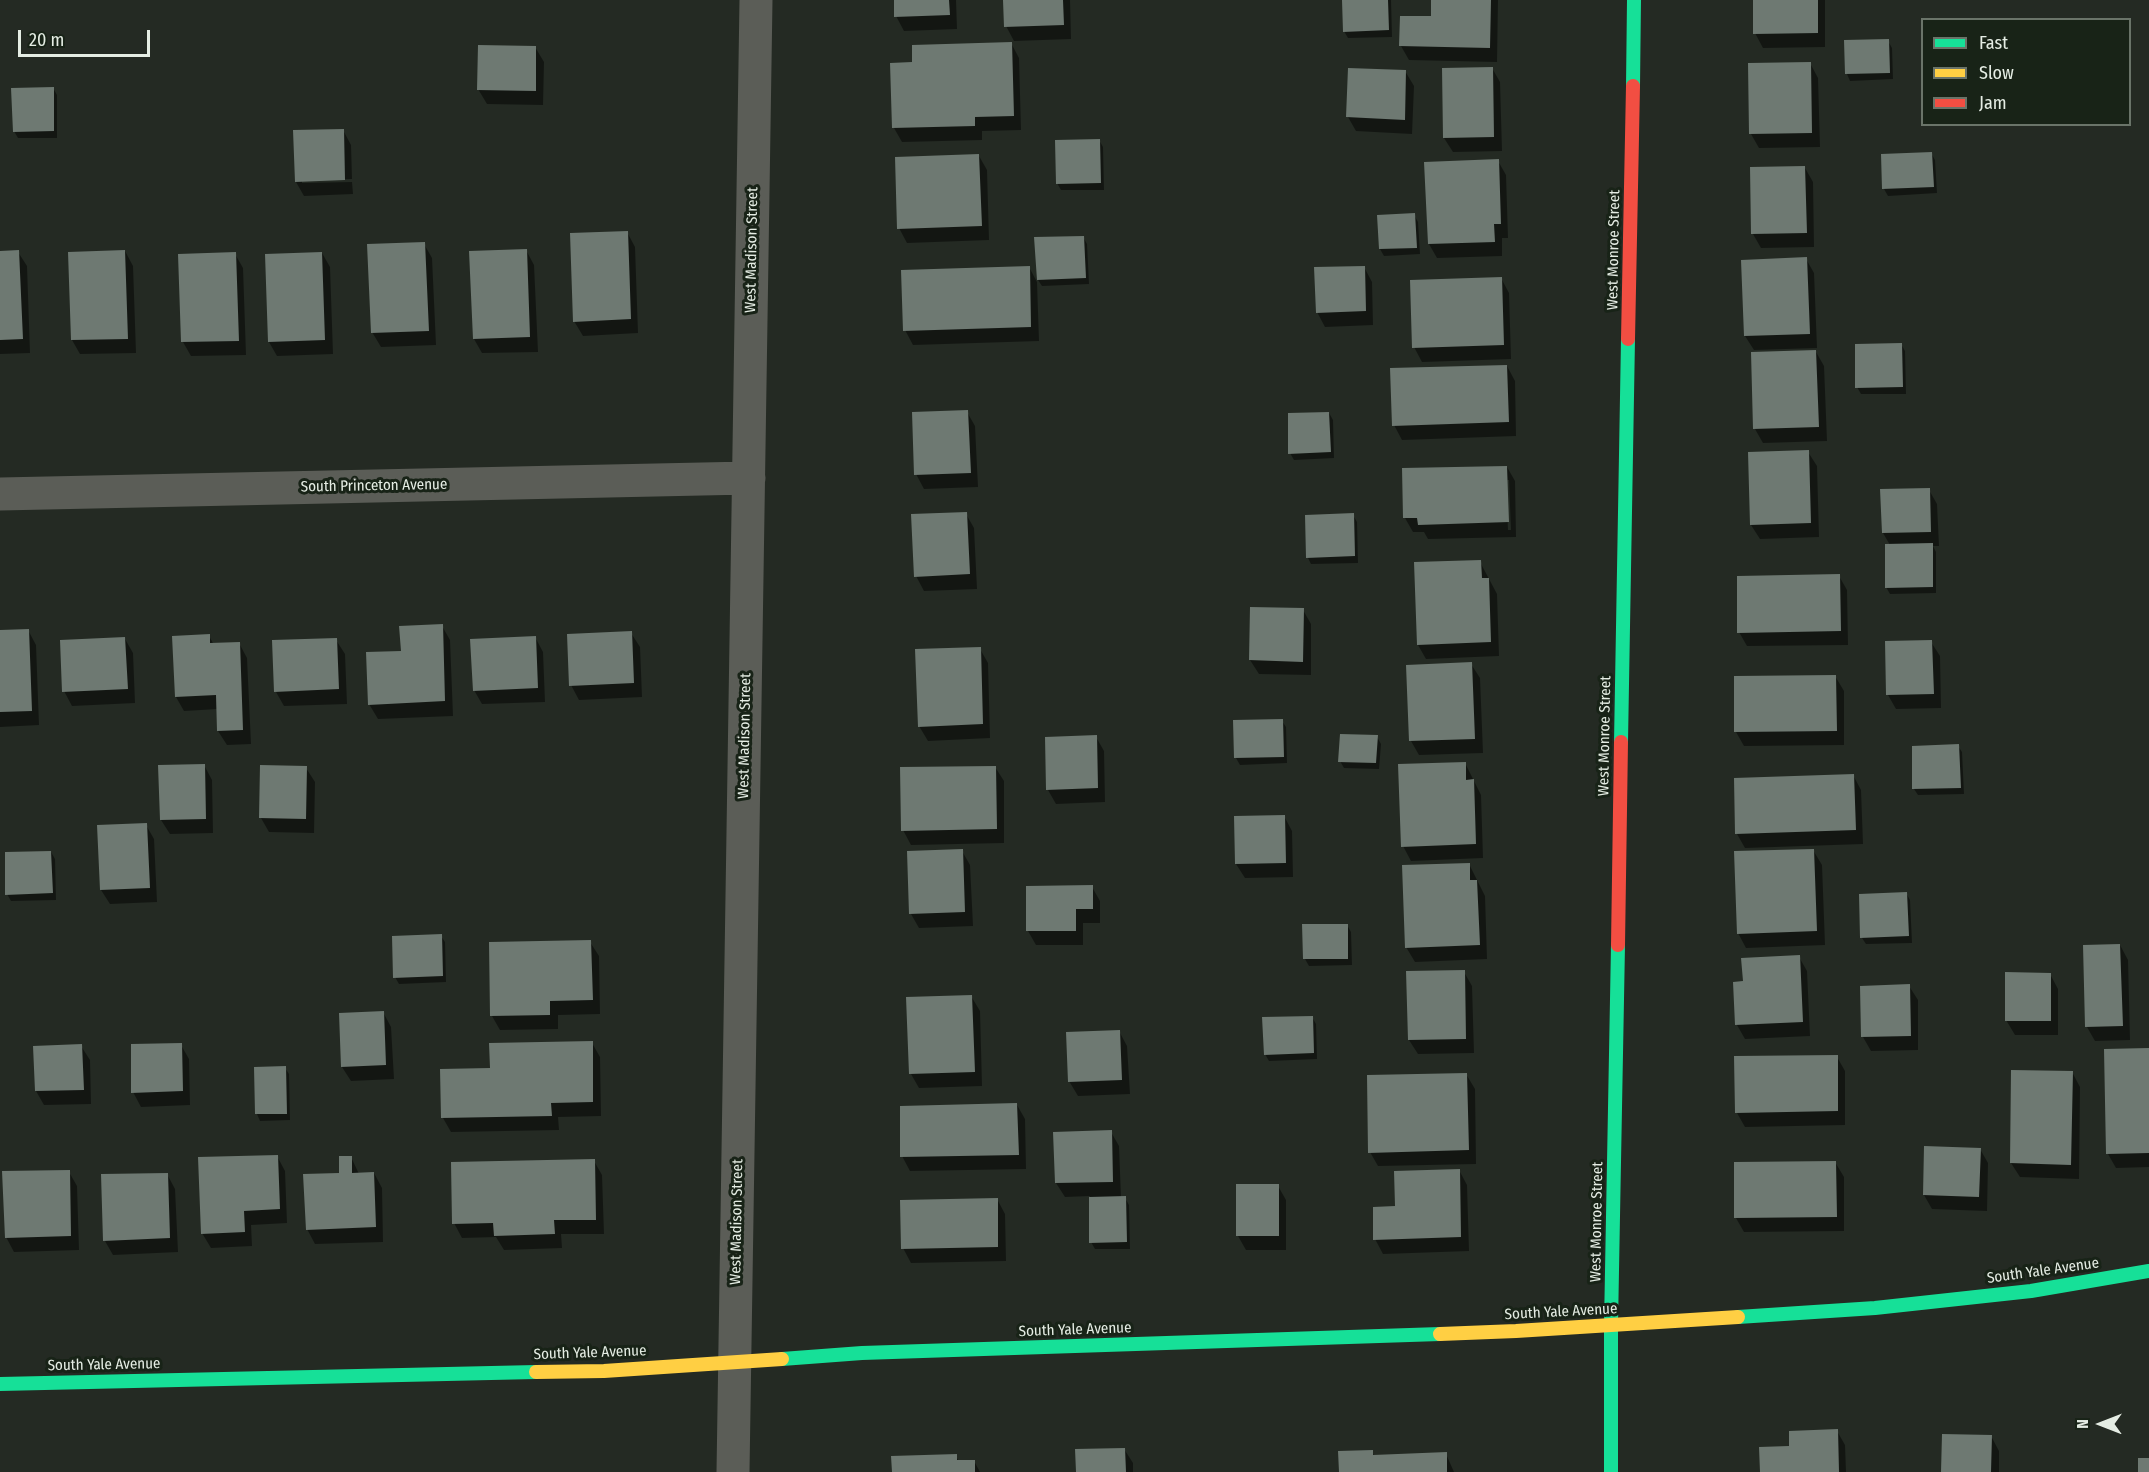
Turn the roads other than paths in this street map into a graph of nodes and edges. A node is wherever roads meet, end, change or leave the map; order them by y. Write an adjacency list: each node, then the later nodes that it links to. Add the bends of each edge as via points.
1 (756, 0): 3 (street, West Madison Street)
2 (1634, 0): 6 (street, West Monroe Street)
3 (749, 478): 4 (street, South Princeton Avenue); 7 (street, West Madison Street)
4 (0, 494)
5 (2149, 1271): 6 (street, South Yale Avenue, via 2031,1291 1875,1308)
6 (1611, 1326): 7 (street, South Yale Avenue, via 862,1353); 10 (street, West Monroe Street)
7 (735, 1362): 8 (street, South Yale Avenue, via 604,1371); 9 (street, West Madison Street)
8 (0, 1384)
9 (733, 1472)
10 (1611, 1472)

